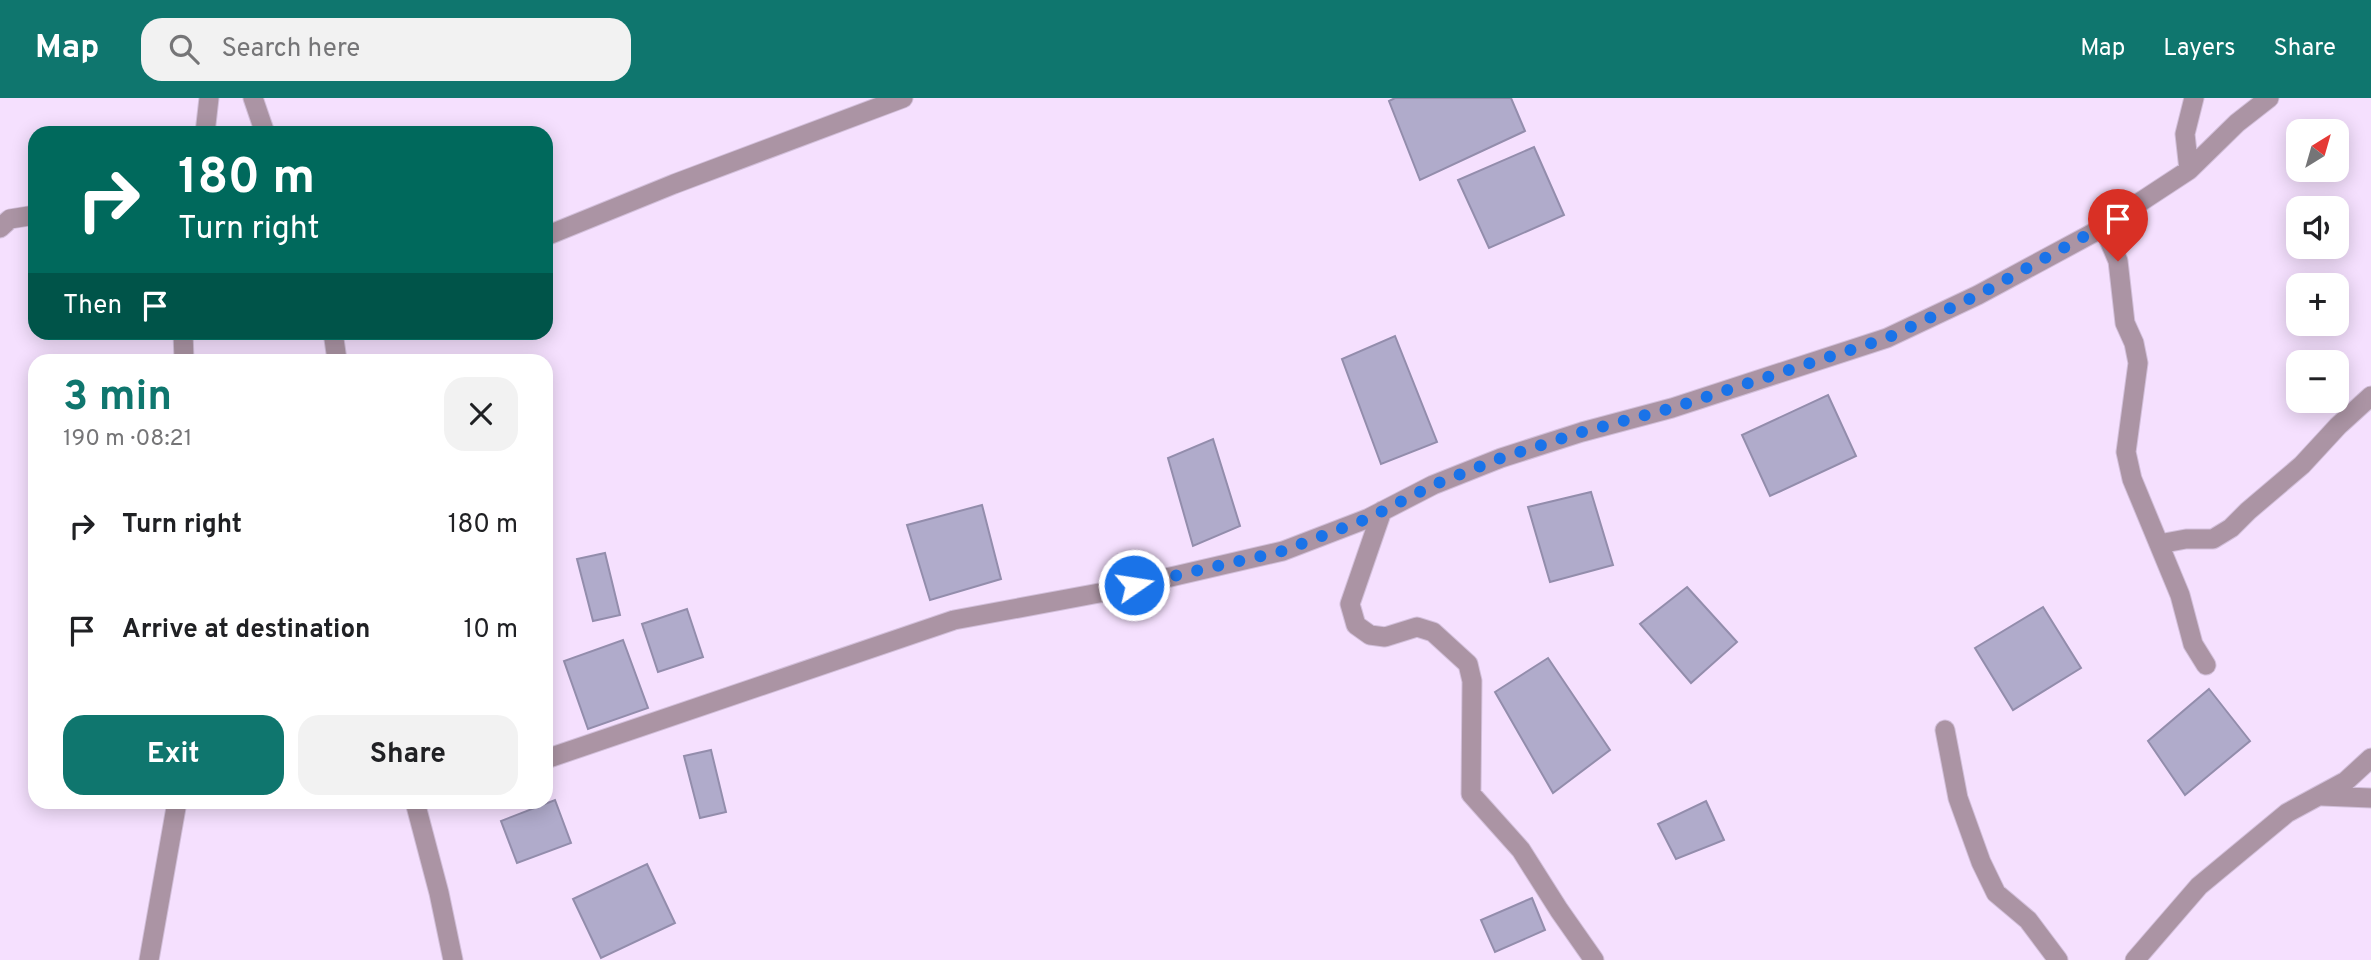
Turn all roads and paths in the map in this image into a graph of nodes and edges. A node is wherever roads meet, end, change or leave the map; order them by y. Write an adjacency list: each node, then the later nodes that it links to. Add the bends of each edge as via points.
1 (209, 98): 6 (street)
2 (253, 98): 7 (street)
3 (902, 98): 12 (street)
4 (2194, 98): 8 (street, via 2185,134)
5 (2269, 98): 8 (street)
6 (206, 126)
7 (263, 126)
8 (2189, 170): 10 (street)
9 (28, 216): 11 (street, via 10,219)
10 (2103, 226): 14 (street, via 1978,295 1887,338 1501,458); 15 (street, via 2118,261 2125,323 2138,363 2126,452)
11 (0, 228)
12 (553, 233)
13 (2371, 396): 15 (street, via 2231,528 2213,539)
14 (1382, 511): 18 (street, via 1283,551 1110,591 954,620); 26 (street, via 1350,604 1356,625 1370,635 1385,637 1417,628 1433,632 1468,664 1472,681 1471,794 1521,850)
15 (2159, 544): 16 (street, via 2193,644)
16 (2206, 665)
17 (1945, 730): 27 (street, via 1958,798 1986,873 1996,893 2028,920)
18 (553, 757)
19 (2371, 758): 20 (street, via 2346,781)
20 (2317, 796): 21 (street); 28 (street, via 2287,813 2199,886)
21 (2371, 798)
22 (176, 809): 24 (street)
23 (419, 809): 25 (street)
24 (149, 960)
25 (453, 960)
26 (1594, 960)
27 (2058, 960)
28 (2136, 960)

